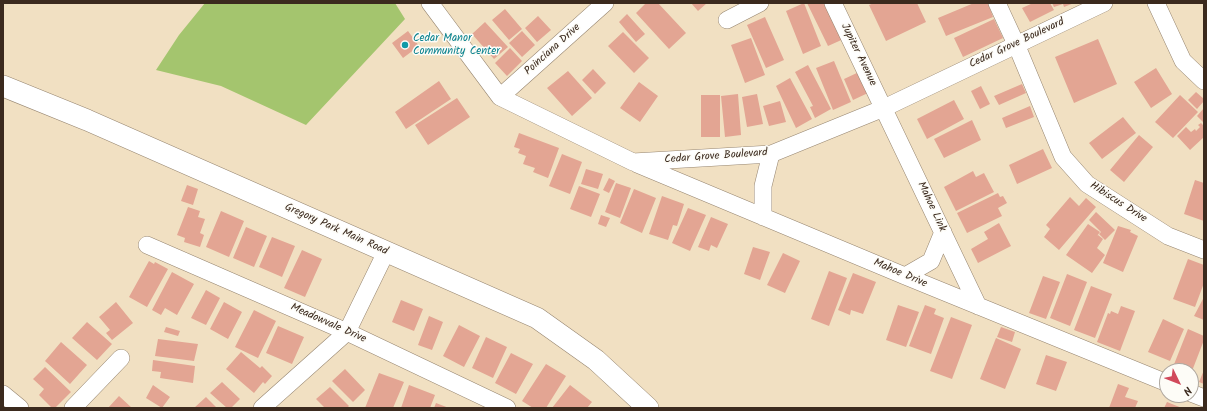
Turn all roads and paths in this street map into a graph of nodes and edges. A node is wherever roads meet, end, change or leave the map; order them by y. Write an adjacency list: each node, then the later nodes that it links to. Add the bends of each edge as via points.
1 (430, 3): 12 (street, Cedar Grove Boulevard)
2 (605, 3): 12 (street, Poinciana Drive)
3 (760, 3): 8 (street)
4 (833, 3): 13 (street, Jupiter Avenue)
5 (997, 3): 9 (street, Hibiscus Drive)
6 (1104, 3): 9 (street, Cedar Grove Boulevard)
7 (1156, 3): 10 (street, via 1183,61)
8 (727, 20)
9 (1016, 44): 13 (street, Cedar Grove Boulevard); 19 (street, Hibiscus Drive, via 1063,157 1087,184 1168,236)
10 (1204, 81)
11 (3, 86): 20 (street, Gregory Park Main Road)
12 (500, 97): 15 (street, Cedar Grove Boulevard)
13 (884, 108): 14 (street, Cedar Grove Boulevard); 17 (street, Mahoe Link)
14 (771, 154): 15 (street, Cedar Grove Boulevard); 16 (street, via 763,186)
15 (633, 162): 16 (street, Mahoe Drive)
16 (763, 217): 21 (street, Mahoe Drive)
17 (943, 232): 21 (street, via 931,260); 22 (street, Mahoe Link)
18 (147, 245): 23 (street, Meadowvale Drive)
19 (1204, 250)
20 (386, 252): 23 (street); 31 (street, Gregory Park Main Road, via 537,318 596,360)
21 (905, 276): 22 (street, Mahoe Drive)
22 (978, 306): 25 (street, Mahoe Drive)
23 (347, 332): 29 (street); 30 (street, Meadowvale Drive)
24 (121, 358): 28 (street)
25 (1159, 380)
26 (3, 394): 27 (street)
27 (20, 408)
28 (73, 408)
29 (262, 408)
30 (507, 408)
31 (648, 408)

